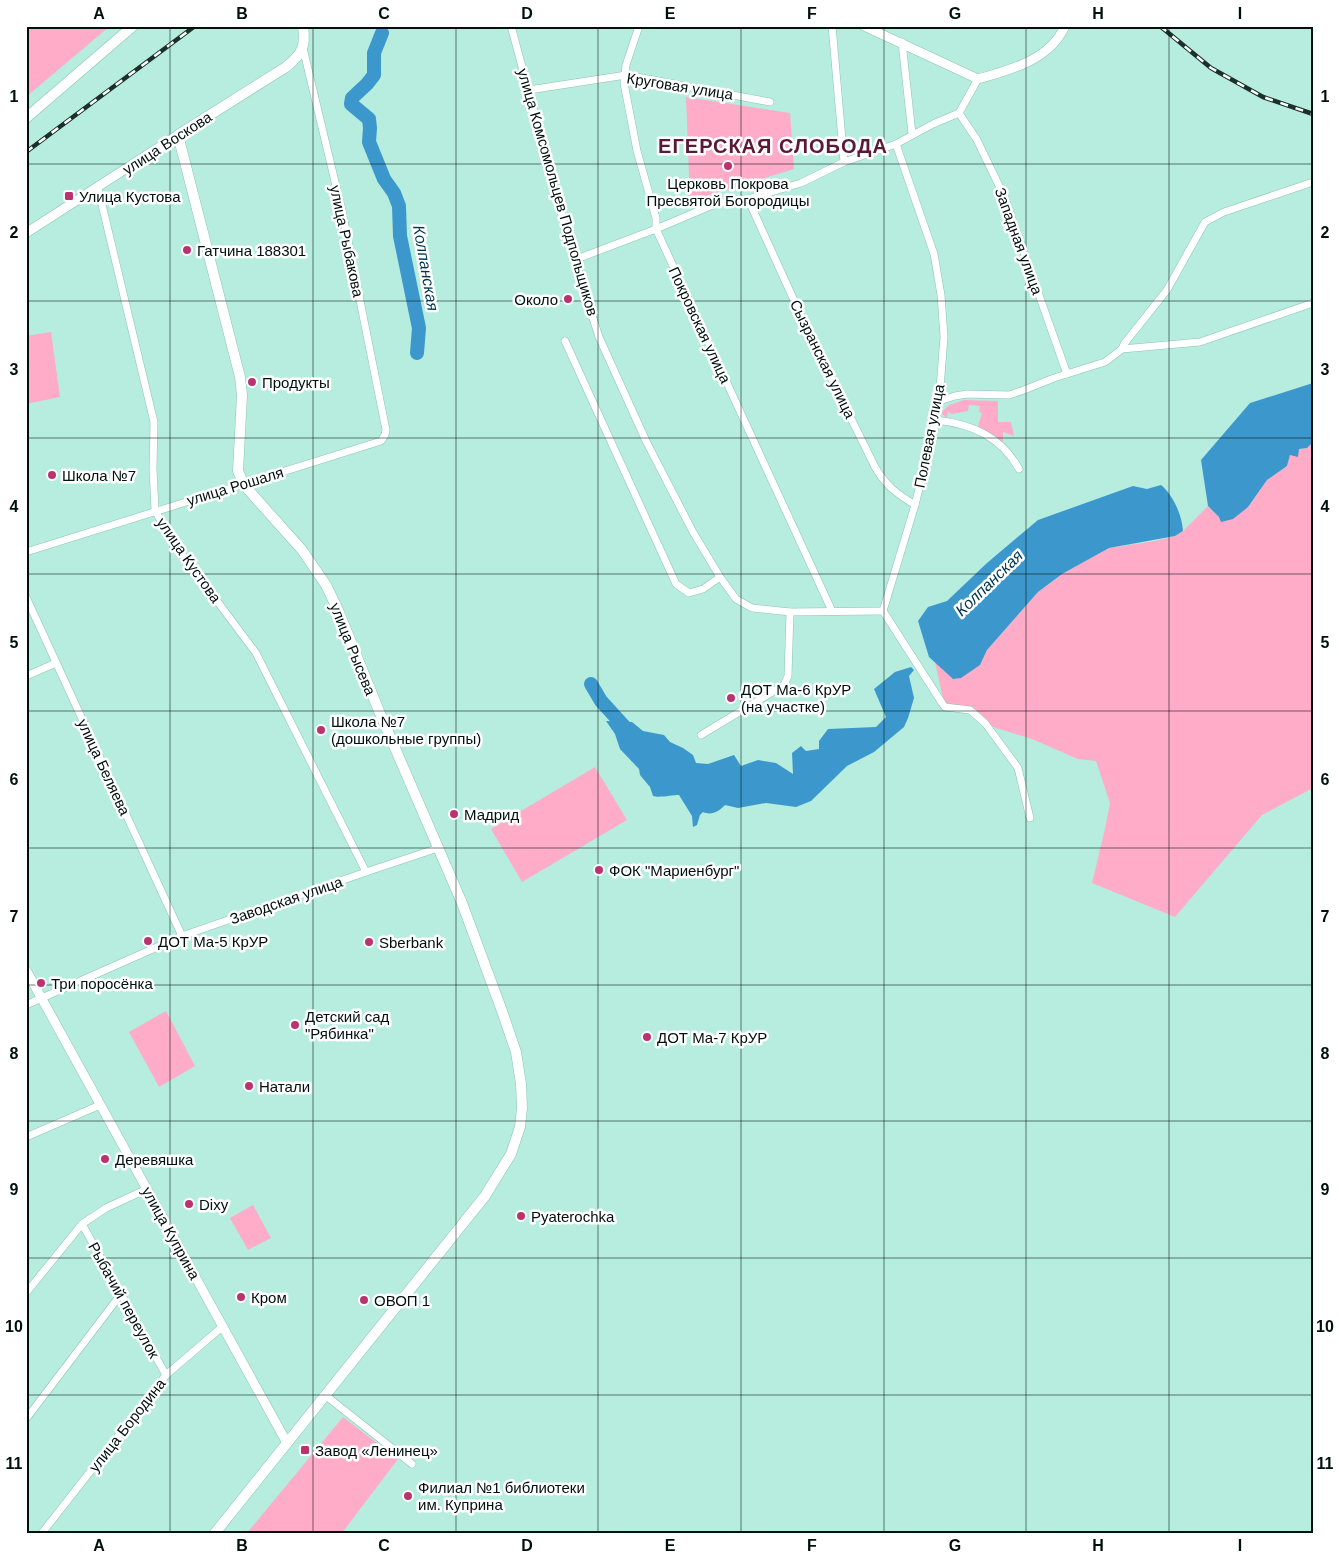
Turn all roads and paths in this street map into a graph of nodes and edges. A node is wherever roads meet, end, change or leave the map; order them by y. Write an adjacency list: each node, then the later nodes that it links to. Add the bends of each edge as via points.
1 (133, 26): 15 (main road)
2 (303, 26): 9 (main road, улица Воскова)
3 (512, 26): 12 (street, улица Комсомольцев Подпольщиков)
4 (639, 26): 10 (street, Покровская улица, via 626,65)
5 (832, 26): 19 (street)
6 (864, 26): 8 (street)
7 (1065, 26): 11 (street, via 1052,45 1028,62)
8 (902, 42): 11 (street); 16 (street)
9 (302, 60): 17 (main road, улица Воскова); 32 (street, улица Рыбакова, via 342,211)
10 (626, 75): 12 (street, Круговая улица); 13 (street, Круговая улица); 23 (street, Покровская улица, via 624,83 637,151 656,218)
11 (978, 79): 14 (street)
12 (529, 90): 25 (street, улица Комсомольцев Подпольщиков)
13 (770, 102)
14 (959, 112): 16 (street); 29 (street, Западная улица, via 977,140 1004,196)
15 (26, 118)
16 (912, 134): 18 (street)
17 (178, 136): 21 (street, улица Воскова); 34 (main road, улица Рысева, via 240,377 238,471)
18 (896, 144): 19 (street); 30 (street, Полевая улица, via 934,254 941,295 944,337)
19 (844, 162): 22 (street, via 801,183)
20 (1313, 182): 28 (street, via 1224,212 1205,222 1167,290)
21 (98, 188): 24 (street, улица Воскова); 36 (street, улица Кустова, via 154,422)
22 (748, 199): 23 (street, via 715,204); 35 (street, Сызранская улица, via 875,467 884,482)
23 (656, 229): 25 (street); 40 (street, Покровская улица)
24 (26, 233)
25 (574, 260): 38 (street, улица Комсомольцев Подпольщиков, via 599,337 646,441)
26 (1313, 303): 28 (street, via 1200,342)
27 (566, 341): 38 (street, via 676,584 689,593 703,589)
28 (1122, 349): 29 (street, via 1106,362)
29 (1067, 374): 30 (street, via 1009,395 967,394)
30 (939, 401): 31 (street, Полевая улица)
31 (936, 420): 33 (street, via 974,428 994,440 1013,458); 35 (street, Полевая улица)
32 (385, 435): 34 (street, улица Рошаля, via 381,440)
33 (1019, 469)
34 (244, 485): 36 (street, улица Рошаля); 47 (main road, улица Рысева, via 302,550 326,585)
35 (915, 505): 41 (street, Полевая улица)
36 (155, 510): 37 (street, улица Рошаля); 48 (street, улица Кустова, via 169,537 256,653)
37 (26, 552)
38 (720, 577): 42 (street, улица Комсомольцев Подпольщиков, via 736,598 752,608)
39 (26, 597): 43 (street, улица Беляева)
40 (832, 611): 41 (street, улица Комсомольцев Подпольщиков); 42 (street, улица Комсомольцев Подпольщиков)
41 (883, 611): 46 (street, via 942,703 970,710 985,722 1018,768)
42 (790, 612): 45 (street, via 788,676 784,685)
43 (56, 663): 44 (street); 49 (street, улица Беляева)
44 (26, 676)
45 (702, 735)
46 (1030, 818)
47 (438, 848): 48 (street, Заводская улица); 61 (main road, улица Рысева, via 462,903 516,1052 521,1084 520,1127 506,1162 485,1196)
48 (366, 872): 49 (street, Заводская улица)
49 (182, 936): 51 (street, Заводская улица)
50 (26, 970): 51 (street, улица Куприна)
51 (41, 998): 52 (street, Заводская улица); 53 (street, улица Куприна)
52 (26, 1004)
53 (100, 1104): 54 (street); 55 (street, улица Куприна)
54 (26, 1137)
55 (146, 1189): 56 (street, via 106,1208); 59 (street, улица Куприна)
56 (82, 1224): 57 (street); 58 (street, Рыбачий переулок)
57 (26, 1293)
58 (121, 1294): 60 (street, Рыбачий переулок); 62 (street)
59 (222, 1326): 60 (street, улица Бородина); 63 (street, улица Куприна)
60 (166, 1375): 65 (street, улица Бородина)
61 (325, 1395): 63 (main road, улица Рысева); 64 (street)
62 (26, 1419)
63 (287, 1443): 66 (main road, улица Рысева)
64 (412, 1464)
65 (42, 1533)
66 (215, 1533)

